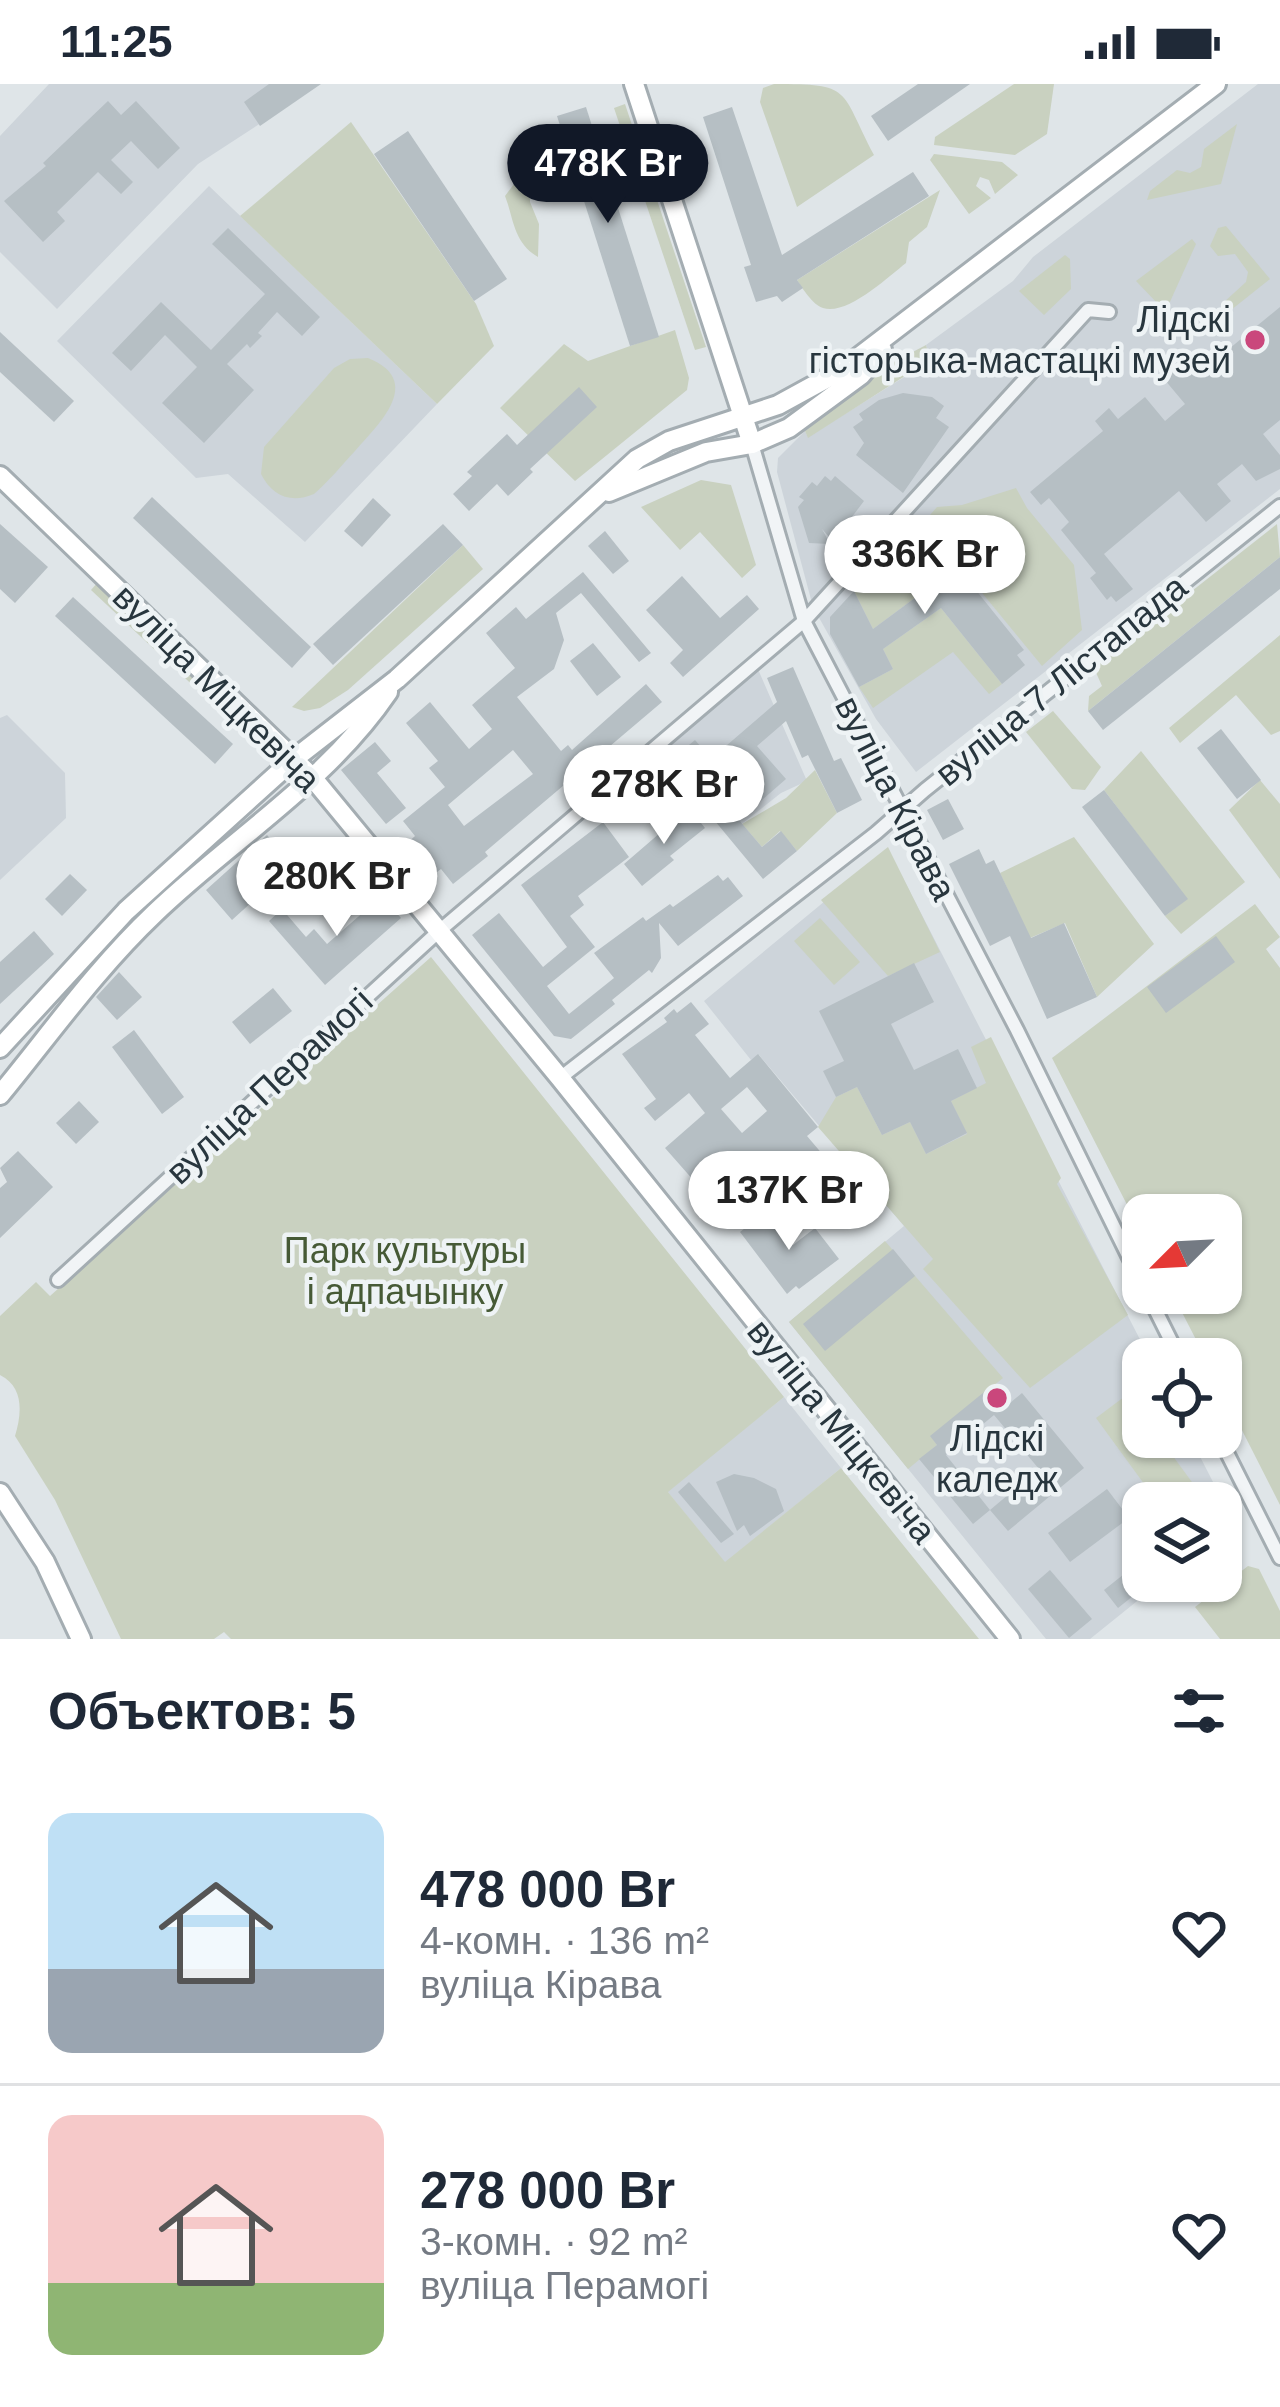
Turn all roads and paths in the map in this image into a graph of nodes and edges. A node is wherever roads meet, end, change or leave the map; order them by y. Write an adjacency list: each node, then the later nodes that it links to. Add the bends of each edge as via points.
1 (634, 84): 5 (main road, вуліца Кірава)
2 (1216, 84): 4 (main road)
3 (1109, 312): 10 (street, вуліца Перамогі, via 1088,310)
4 (904, 324): 5 (main road, via 842,370); 6 (main road, via 861,375 789,428)
5 (743, 417): 6 (main road, вуліца Кірава); 8 (main road, via 669,441)
6 (752, 444): 8 (main road, via 706,452); 10 (street, вуліца Кірава)
7 (0, 476): 12 (main road, вуліца Міцкевіча)
8 (599, 497): 11 (main road)
9 (1280, 506): 14 (street, вуліца 7 Лістапада)
10 (804, 621): 14 (street, вуліца Кірава); 15 (street, вуліца Перамогі)
11 (398, 679): 12 (main road); 13 (main road)
12 (294, 758): 13 (main road, вуліца Міцкевіча); 16 (main road, via 126,911)
13 (312, 777): 15 (main road, вуліца Міцкевіча); 18 (main road, via 98,970)
14 (901, 811): 17 (street, вуліца 7 Лістапада); 19 (street, вуліца Кірава)
15 (438, 932): 17 (main road, вуліца Міцкевіча); 20 (street, вуліца Перамогі)
16 (0, 1048)
17 (560, 1078): 25 (main road, вуліца Міцкевіча)
18 (0, 1095)
19 (1122, 1242)
20 (58, 1280)
21 (1230, 1458): 23 (street)
22 (0, 1493): 24 (main road)
23 (1280, 1558)
24 (81, 1639)
25 (1010, 1639)

